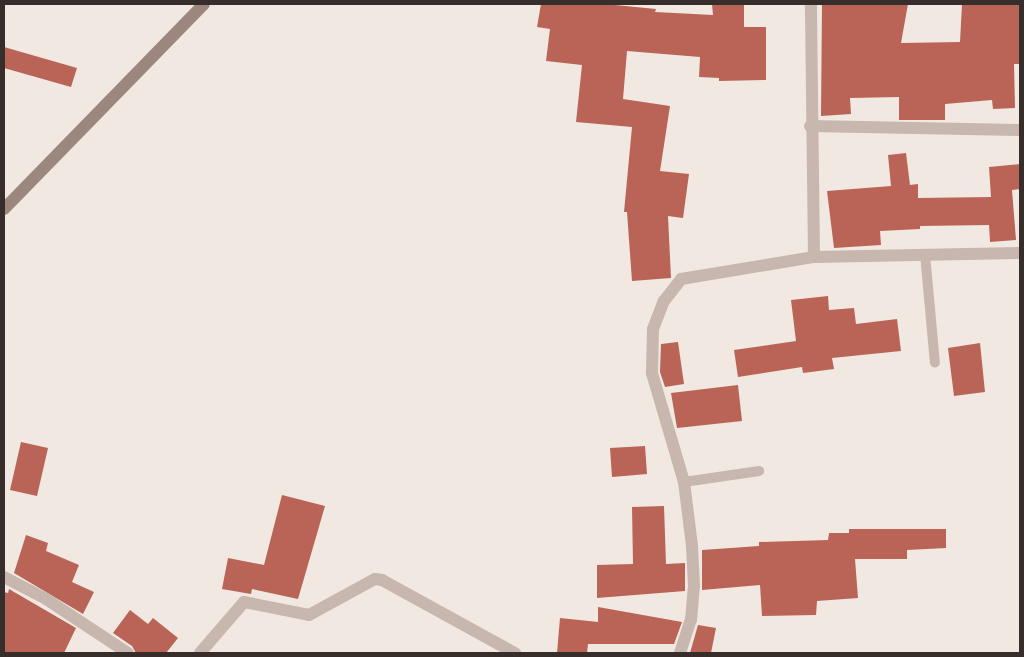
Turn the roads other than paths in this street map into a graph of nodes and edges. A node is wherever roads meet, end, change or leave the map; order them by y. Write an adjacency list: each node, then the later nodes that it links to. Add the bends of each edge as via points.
1 (204, 4): 5 (street)
2 (811, 4): 3 (street)
3 (810, 126): 4 (street); 8 (street)
4 (1020, 130)
5 (4, 209)
6 (1020, 252): 7 (street)
7 (925, 254): 8 (street); 9 (lane)
8 (814, 256): 11 (street, via 681,279 664,300 653,329 652,373)
9 (935, 363)
10 (759, 471): 11 (lane)
11 (684, 482): 16 (street, via 694,586 691,620)
12 (4, 577): 13 (street, via 46,599)
13 (128, 653)
14 (200, 653): 15 (street, via 244,602 261,603 309,616 375,579)
15 (516, 653)
16 (680, 653)

